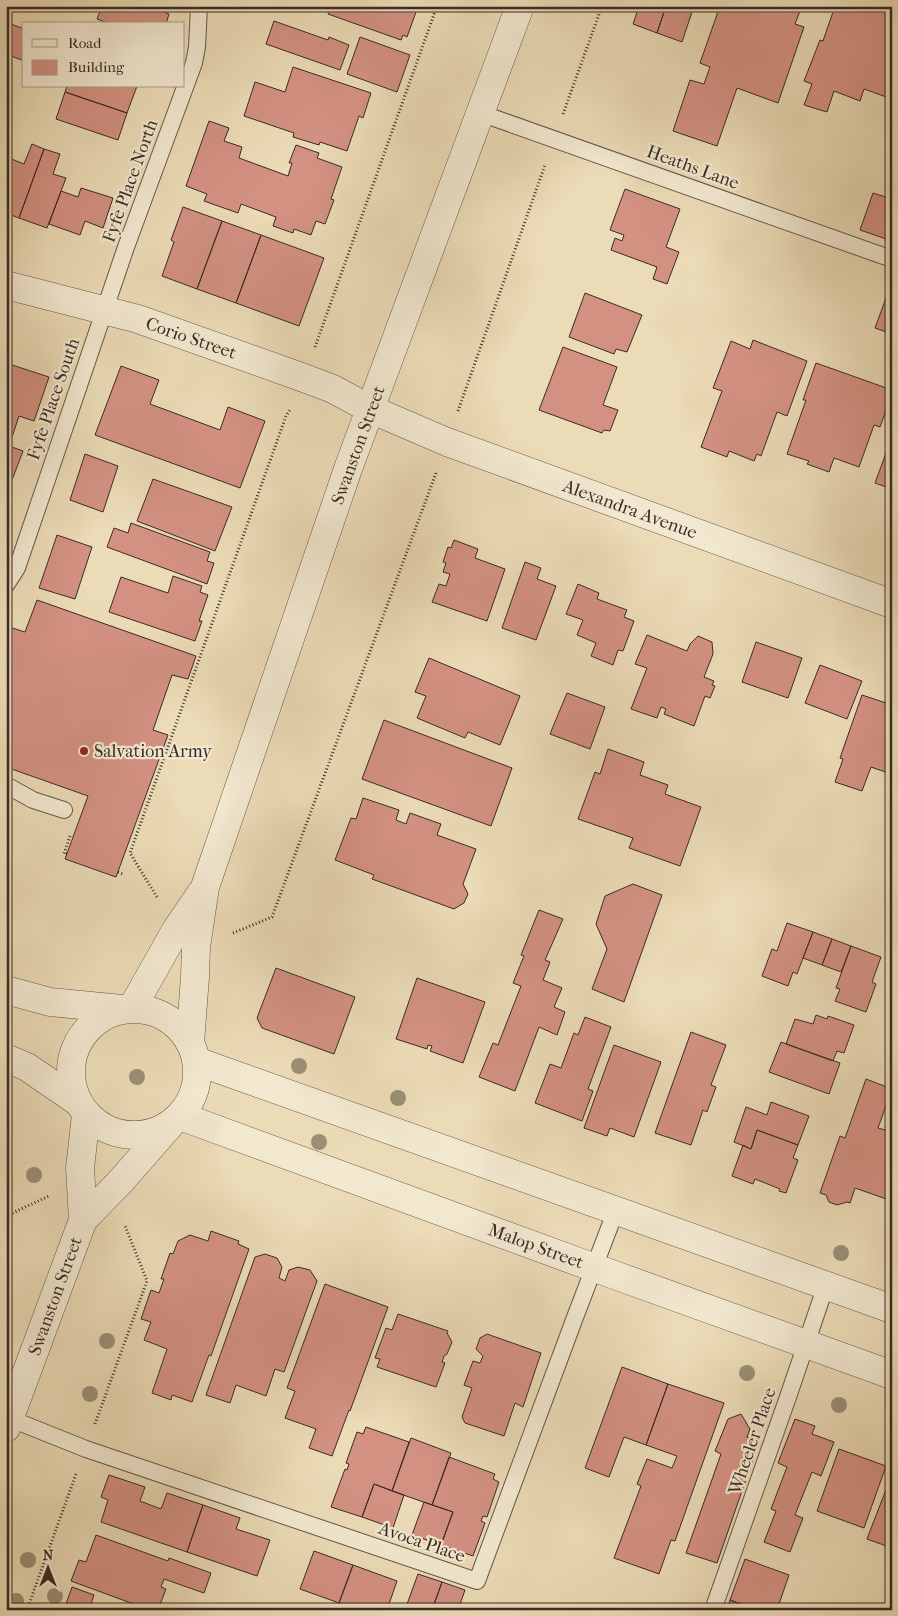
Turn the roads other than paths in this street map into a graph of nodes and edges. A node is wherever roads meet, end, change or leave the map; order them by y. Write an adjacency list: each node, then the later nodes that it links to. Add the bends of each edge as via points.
1 (199, 6): 3 (lane, Fyfe Place North, via 197,47)
2 (520, 6): 5 (street, Swanston Street)
3 (185, 88)
4 (185, 88): 8 (lane, Fyfe Place North)
5 (480, 113): 6 (lane, Heaths Lane); 9 (street, Swanston Street)
6 (892, 259)
7 (6, 285): 8 (street, Corio Street)
8 (104, 310): 9 (street, Corio Street, via 318,383); 10 (lane, Fyfe Place South, via 17,568)
9 (370, 408): 11 (street, Alexandra Avenue, via 447,442); 14 (street, Swanston Street)
10 (6, 585)
11 (892, 604)
12 (6, 785): 13 (lane, via 33,800)
13 (64, 810)
14 (205, 887): 16 (street, Swanston Street); 17 (street, Swanston Street, via 196,948)
15 (6, 990): 16 (street, via 50,1002)
16 (128, 1008): 17 (street, via 150,1010 173,1023 183,1032); 19 (street, via 96,1021 77,1044 70,1073 72,1088)
17 (193, 1052): 20 (street, via 197,1080 191,1100); 21 (street)
18 (6, 1058): 19 (street, via 27,1067)
19 (82, 1108): 20 (street, via 98,1125 128,1135 144,1135 159,1130); 22 (street, Swanston Street, via 80,1168)
20 (176, 1119): 22 (street, Swanston Street); 23 (street, Malop Street)
21 (616, 1210): 23 (lane, Avoca Place); 24 (street)
22 (83, 1220): 28 (street, Swanston Street)
23 (595, 1268): 26 (street, Malop Street); 28 (lane, Avoca Place, via 476,1581)
24 (826, 1285): 25 (street); 26 (lane, Wheeler Place)
25 (892, 1309)
26 (806, 1344): 27 (street, Malop Street); 29 (lane, Wheeler Place)
27 (892, 1374)
28 (7, 1421)
29 (713, 1610)

